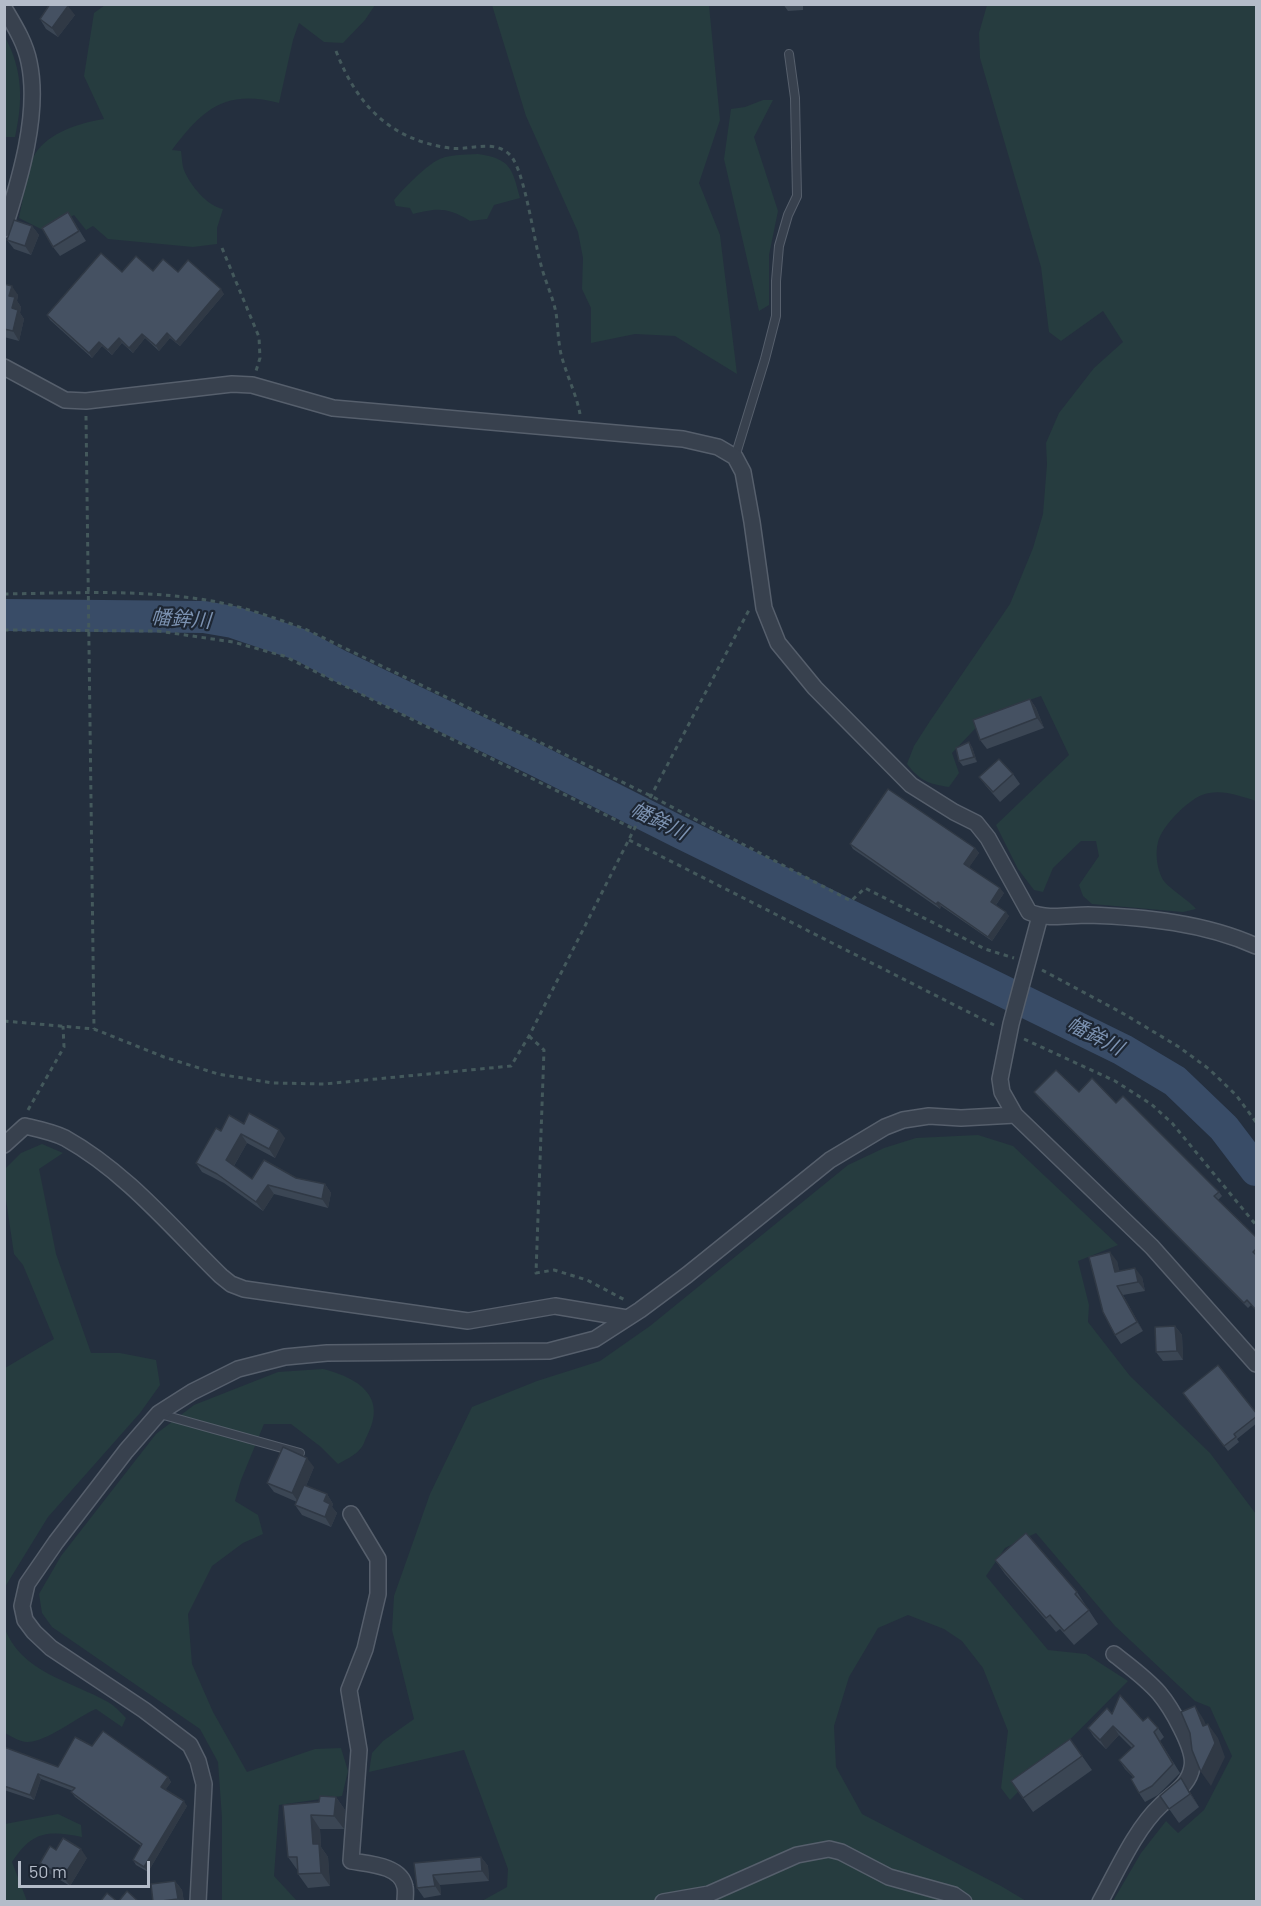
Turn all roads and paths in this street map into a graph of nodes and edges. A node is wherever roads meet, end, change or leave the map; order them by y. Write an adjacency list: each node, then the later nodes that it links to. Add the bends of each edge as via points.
1 (4, 8): 4 (street, via 22,40 32,87 29,129)
2 (336, 51): 9 (path, via 346,77 359,95 396,131 414,140 452,148 488,146 512,157 556,312 561,354)
3 (789, 54): 10 (lane, via 795,98 797,196 779,246 776,316)
4 (4, 229)
5 (222, 248): 7 (path, via 258,337 260,358)
6 (4, 367): 8 (street, via 65,400)
7 (252, 384): 8 (street); 9 (street, via 333,408)
8 (86, 401): 12 (path)
9 (584, 431): 10 (street, via 682,439 718,447)
10 (735, 457): 11 (street, via 745,482)
11 (760, 588): 16 (path); 19 (street, via 769,623 789,659 911,785 976,823 988,837 1029,912)
12 (89, 593): 13 (path); 14 (path); 16 (path, via 211,601 252,610 305,629)
13 (4, 594)
14 (90, 629): 15 (path); 17 (path, via 158,631 233,642 284,656); 25 (path)
15 (4, 630)
16 (651, 796): 17 (path); 21 (path, via 851,901 865,888)
17 (634, 829): 18 (path)
18 (629, 840): 24 (path); 26 (path)
19 (1040, 916): 20 (street, via 1088,915 1166,922 1209,929); 21 (street)
20 (1257, 946)
21 (1027, 967): 24 (street); 28 (path, via 1124,1014 1179,1047 1209,1069)
22 (4, 1021): 23 (path)
23 (63, 1026): 25 (path); 29 (path, via 64,1047 26,1115)
24 (1010, 1028): 27 (street, via 1000,1079 1002,1092); 31 (path, via 1115,1081 1151,1104 1172,1123)
25 (94, 1029): 26 (path, via 218,1074 273,1083 324,1084 511,1066)
26 (529, 1036): 32 (path, via 544,1050 536,1273 554,1270 587,1280 624,1299)
27 (1015, 1115): 32 (street, via 929,1116 885,1127 830,1160); 33 (street, via 1152,1247)
28 (1257, 1122)
29 (25, 1126): 30 (street); 32 (street, via 64,1138 100,1162 146,1200 221,1276 244,1289 468,1321 555,1306)
30 (4, 1145)
31 (1257, 1225)
32 (634, 1314): 34 (street, via 595,1339 549,1351 327,1353 285,1357 238,1369)
33 (1257, 1364)
34 (159, 1413): 35 (lane); 38 (street, via 56,1542 27,1584 22,1606 25,1620 51,1648 190,1745 204,1784)
35 (300, 1453)
36 (351, 1514): 39 (street, via 378,1559 378,1594 349,1690 360,1750 351,1861 400,1875)
37 (1114, 1654): 42 (street, via 1159,1693 1183,1731 1193,1766 1183,1787 1144,1826)
38 (198, 1902)
39 (405, 1902)
40 (663, 1902): 41 (street, via 709,1894 797,1855 829,1849 889,1877 954,1895)
41 (964, 1902)
42 (1101, 1902)

